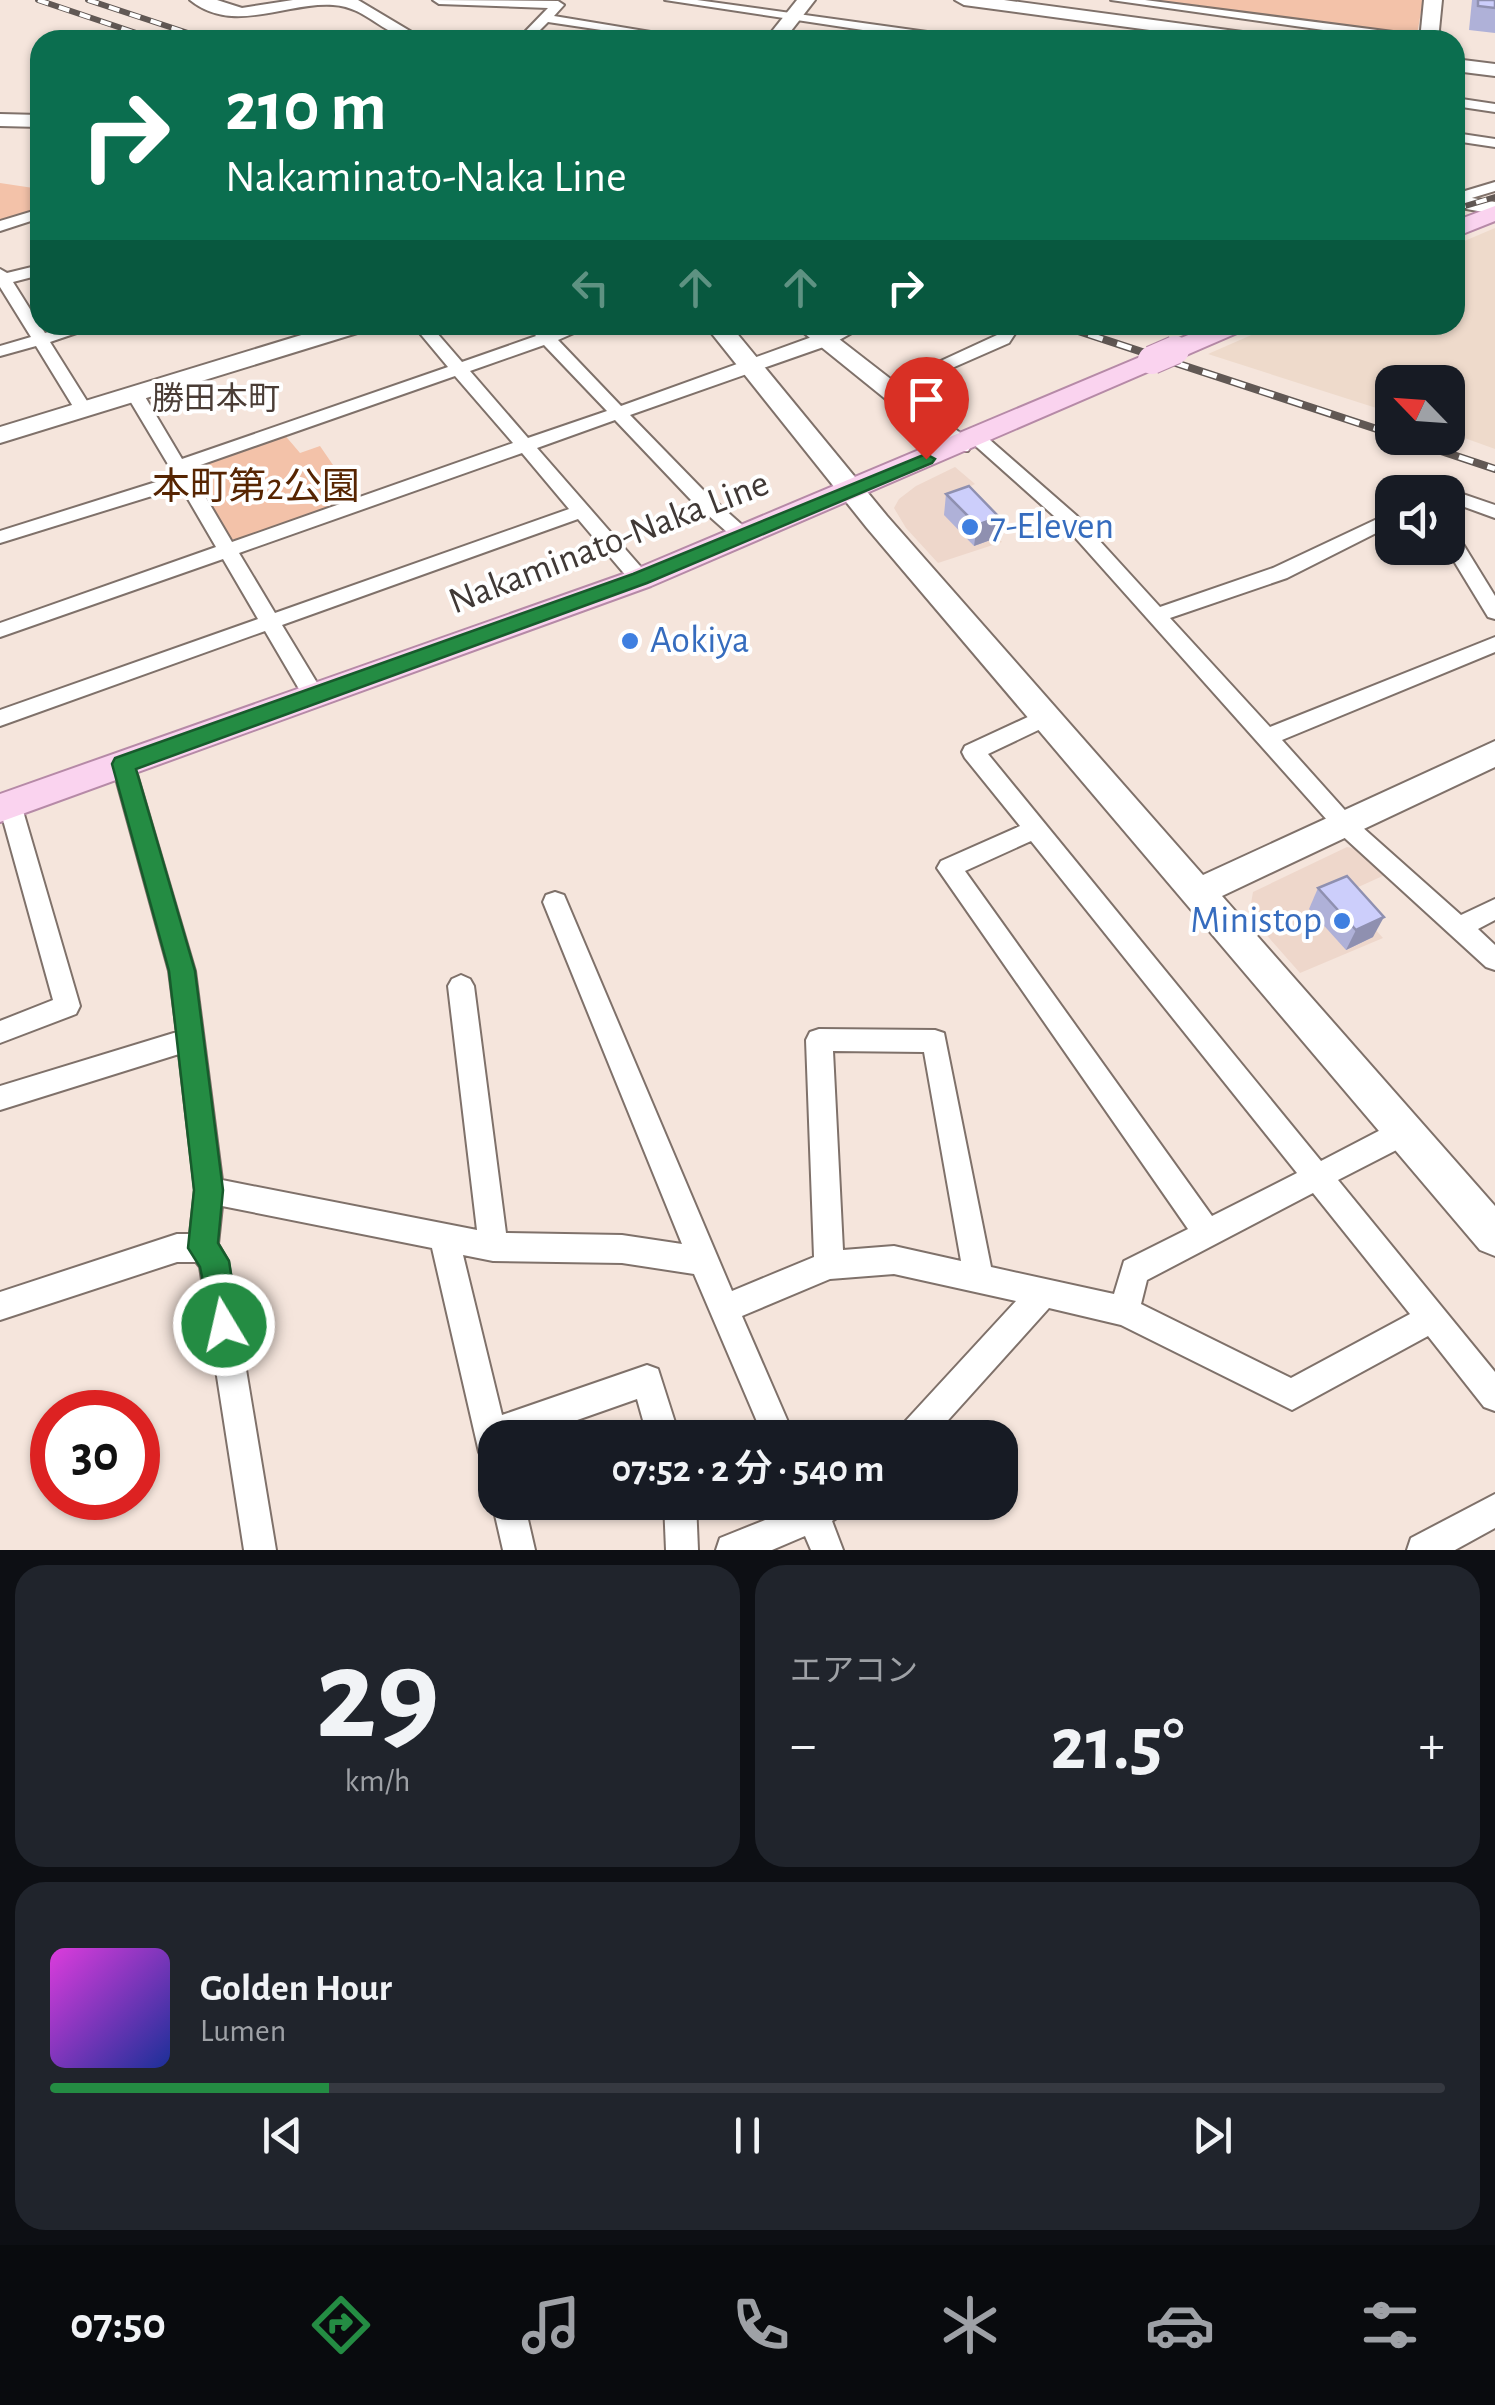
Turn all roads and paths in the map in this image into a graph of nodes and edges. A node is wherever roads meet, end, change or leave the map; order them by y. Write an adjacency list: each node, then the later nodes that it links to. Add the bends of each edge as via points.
1 (332, 0): 8 (street); 9 (street, via 241,12)
2 (439, 0): 10 (street)
3 (671, 0): 12 (street)
4 (806, 0): 12 (street)
5 (964, 0): 11 (street)
6 (1117, 0): 20 (street)
7 (1433, 0): 21 (street)
8 (346, 1): 14 (street)
9 (212, 2)
10 (561, 3): 13 (street)
11 (1082, 8): 19 (street)
12 (792, 17): 17 (street); 18 (street)
13 (546, 18): 15 (street); 16 (street)
14 (400, 30)
15 (533, 30)
16 (626, 30)
17 (782, 30)
18 (885, 30)
19 (1171, 30)
20 (1349, 30)
21 (1428, 30)
22 (1465, 66): 23 (street)
23 (1495, 70)
24 (1465, 104): 25 (street)
25 (1495, 108)
26 (0, 120): 27 (street)
27 (30, 120)
28 (1465, 138): 29 (street)
29 (1495, 142)
30 (1495, 186): 31 (street)
31 (1465, 196)
32 (1465, 202): 33 (street)
33 (1495, 210): 35 (main road)
34 (30, 217): 36 (street)
35 (1465, 225)
36 (0, 226)
37 (30, 272): 38 (street)
38 (2, 276): 39 (street)
39 (30, 322)
40 (38, 335): 51 (street)
41 (58, 335): 51 (street)
42 (305, 335): 56 (street)
43 (430, 335): 54 (street)
44 (533, 335): 54 (street)
45 (543, 335): 58 (street)
46 (726, 335): 53 (street)
47 (812, 335): 53 (street)
48 (819, 335): 55 (street)
49 (1005, 335): 55 (street)
50 (1210, 335): 60 (main road, Nakaminato-Naka Line)
51 (41, 340): 52 (street); 57 (street)
52 (0, 351)
53 (751, 365): 58 (street); 63 (street)
54 (458, 368): 61 (street); 62 (street)
55 (889, 389): 60 (street)
56 (135, 394): 57 (street); 62 (street)
57 (83, 409): 59 (street)
58 (618, 413): 61 (street); 69 (street)
59 (0, 435)
60 (968, 441): 63 (main road, Nakaminato-Naka Line); 74 (street, via 1070,520)
61 (526, 447): 65 (street); 70 (street)
62 (182, 472): 68 (street); 70 (street)
63 (851, 491): 69 (main road, Nakaminato-Naka Line); 79 (street)
64 (1465, 501): 66 (street)
65 (581, 510): 72 (street); 75 (street)
66 (1495, 512)
67 (1375, 526): 74 (street, via 1280,572)
68 (0, 536)
69 (743, 536): 72 (main road, Nakaminato-Naka Line)
70 (230, 550): 75 (street); 76 (street)
71 (1465, 563): 73 (street)
72 (640, 579): 78 (main road, Nakaminato-Naka Line)
73 (1495, 612)
74 (1157, 615): 81 (street)
75 (273, 622): 78 (street); 80 (street)
76 (0, 630)
77 (1495, 644): 81 (street)
78 (314, 696): 83 (main road, Nakaminato-Naka Line)
79 (1045, 717): 86 (street, via 972,752); 87 (street)
80 (0, 718)
81 (1268, 738): 85 (street)
82 (1495, 753): 85 (street)
83 (123, 764): 84 (main road, Nakaminato-Naka Line); 94 (street, via 182,971)
84 (5, 806): 93 (street, via 67,1006)
85 (1344, 824): 87 (street); 90 (street)
86 (1036, 830): 97 (street); 99 (street, via 949,868)
87 (1199, 892): 96 (street)
88 (555, 902): 104 (street)
89 (1495, 909): 90 (street)
90 (1460, 927): 91 (street)
91 (1495, 960)
92 (461, 986): 102 (street)
93 (0, 1032)
94 (190, 1039): 95 (street); 98 (street)
95 (0, 1098)
96 (1404, 1132): 97 (street); 100 (street)
97 (1320, 1176): 99 (street); 111 (street)
98 (208, 1190): 101 (street); 103 (street)
99 (1206, 1231): 110 (street, via 1134,1271)
100 (1495, 1236)
101 (444, 1237): 102 (street); 113 (street)
102 (493, 1247): 104 (street, via 622,1249)
103 (203, 1248): 108 (street, via 177,1248); 124 (street, via 214,1261)
104 (703, 1260): 109 (street)
105 (828, 1265): 106 (street, via 894,1260); 106 (street, via 819,1040 936,1041); 109 (street)
106 (979, 1281): 107 (street)
107 (1042, 1294): 110 (street); 117 (street)
108 (0, 1306)
109 (724, 1309): 116 (street)
110 (1125, 1311): 111 (street, via 1292,1395)
111 (1432, 1318): 112 (street)
112 (1495, 1396)
113 (488, 1420)
114 (549, 1420): 115 (street, via 647,1380)
115 (659, 1420)
116 (772, 1420)
117 (927, 1420)
118 (1495, 1510): 128 (street)
119 (512, 1520): 125 (street)
120 (680, 1520): 123 (street)
121 (791, 1520): 126 (street)
122 (821, 1520): 127 (street)
123 (679, 1549)
124 (260, 1550)
125 (519, 1550)
126 (732, 1550)
127 (828, 1550)
128 (1423, 1550)

